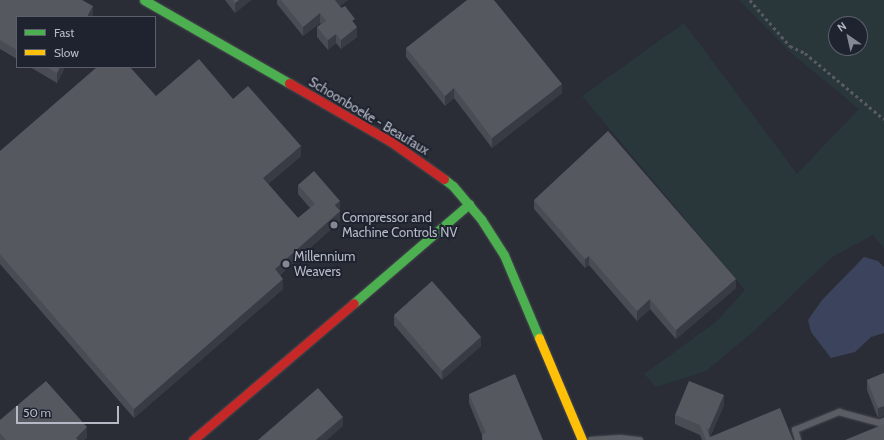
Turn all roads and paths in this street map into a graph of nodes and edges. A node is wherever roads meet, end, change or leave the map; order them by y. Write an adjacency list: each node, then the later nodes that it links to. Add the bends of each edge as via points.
1 (144, 0): 4 (street, Schoonboeke - Beaufaux, via 390,141 430,168)
2 (750, 0): 3 (path, via 790,46 805,53)
3 (884, 119)
4 (469, 204): 6 (street); 7 (street, Schoonboeke - Beaufaux, via 491,233 512,272)
5 (884, 421): 10 (lane, via 880,423 839,412 794,430)
6 (193, 440)
7 (582, 440)
8 (591, 440): 9 (lane)
9 (640, 440)
10 (798, 440)

